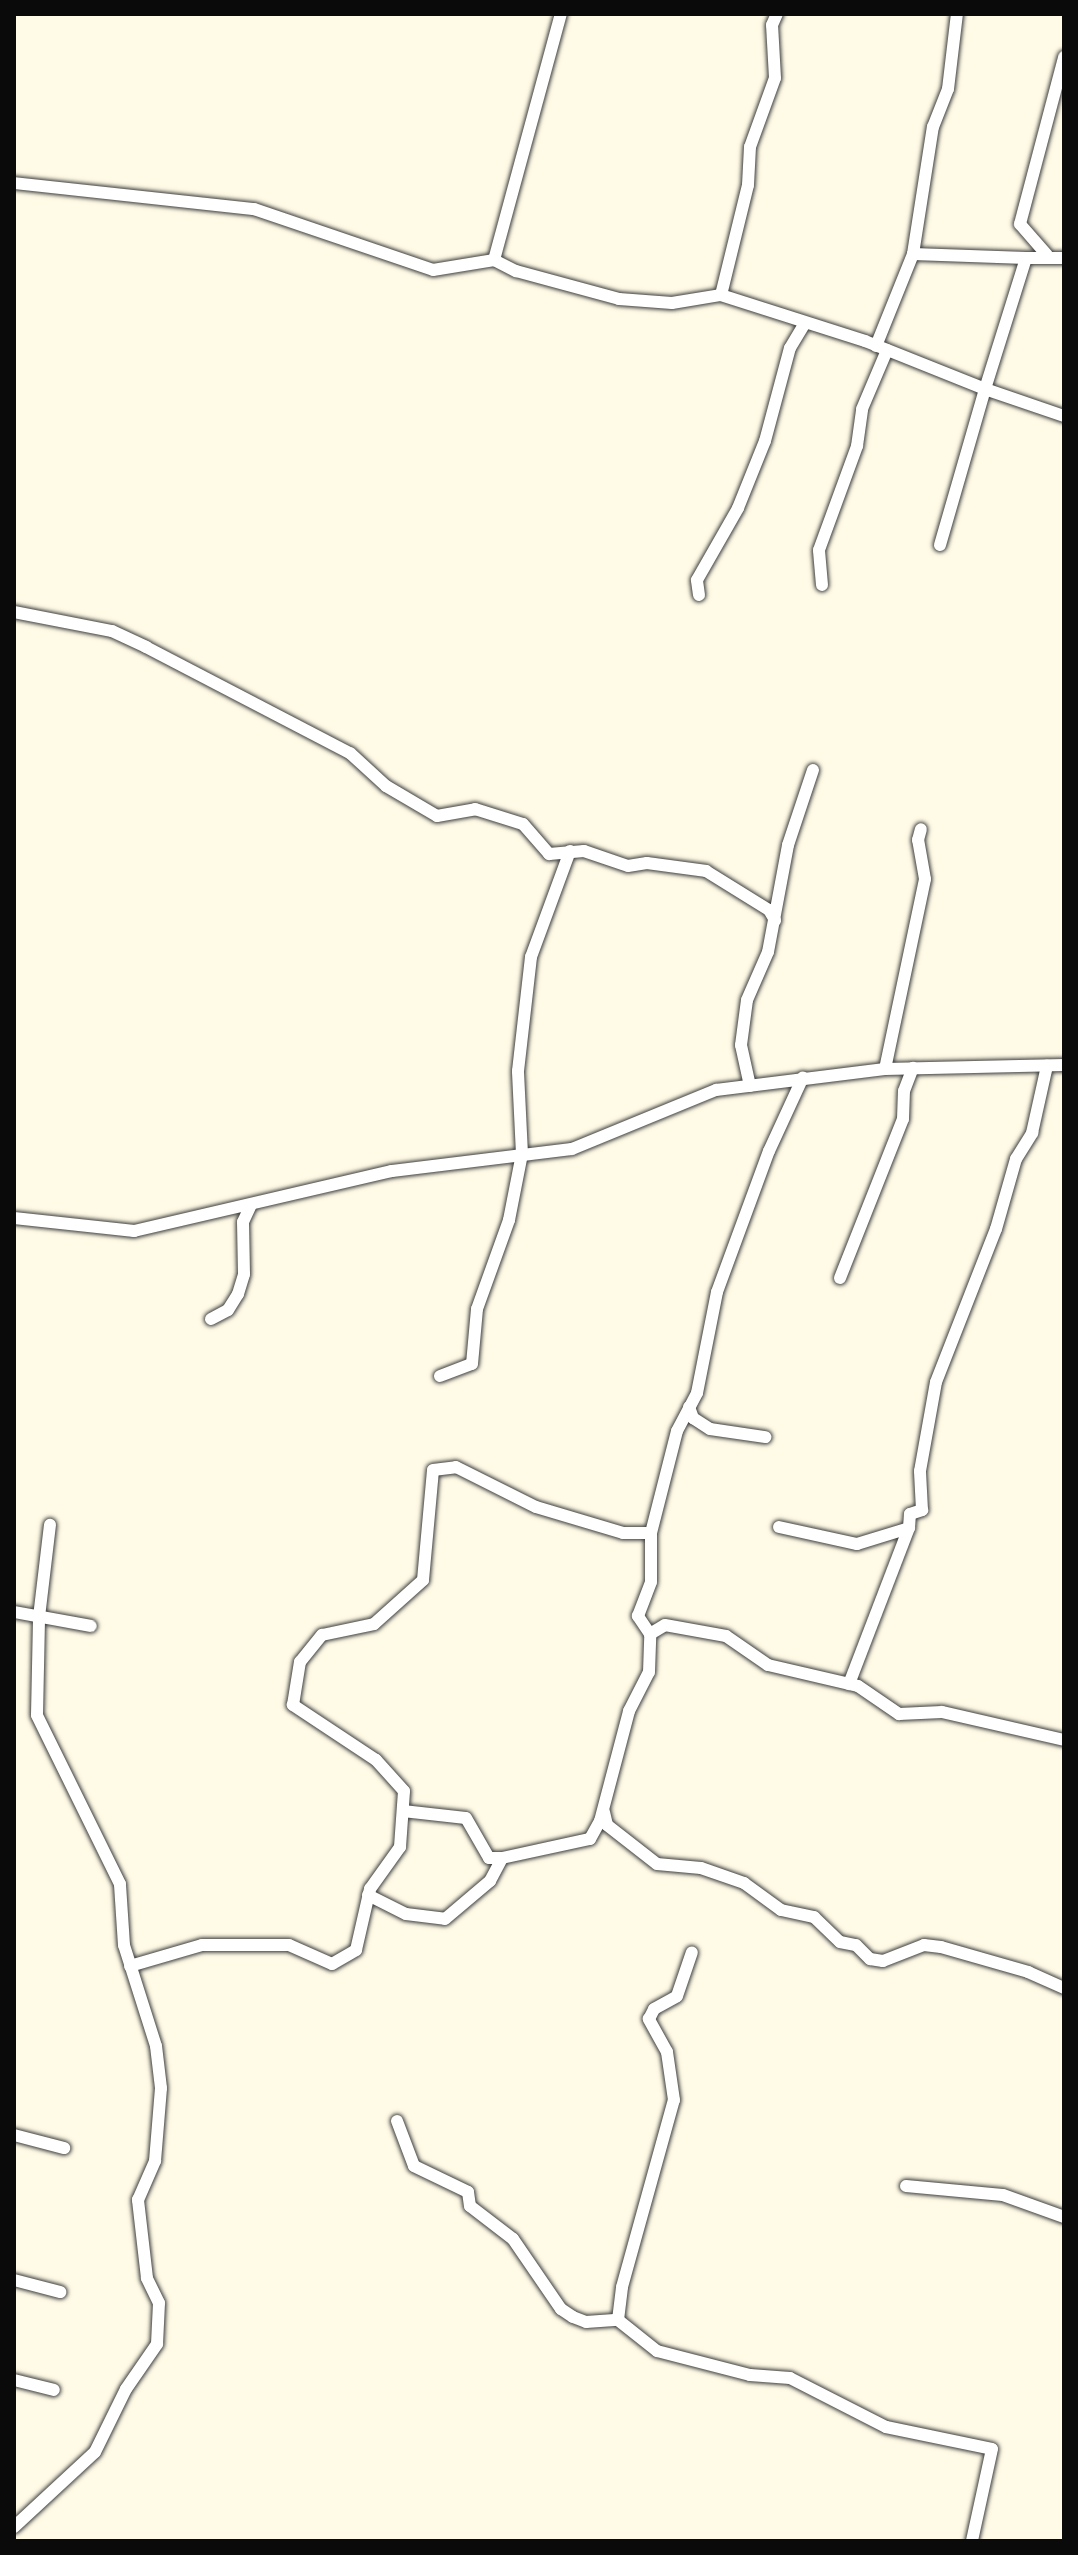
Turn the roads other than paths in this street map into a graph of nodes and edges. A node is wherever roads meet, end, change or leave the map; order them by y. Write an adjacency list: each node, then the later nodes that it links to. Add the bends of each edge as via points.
1 (561, 14): 10 (street)
2 (777, 14): 11 (street, via 772,25 775,78 750,147 748,185)
3 (957, 14): 6 (street, via 948,89 933,127)
4 (1064, 57): 7 (street, via 1020,224)
5 (14, 183): 10 (street, via 254,209 433,270)
6 (913, 254): 8 (street); 13 (street)
7 (1047, 255): 8 (street); 9 (street)
8 (1026, 258): 14 (street)
9 (1064, 258)
10 (494, 260): 11 (street, via 619,299 672,303)
11 (721, 295): 12 (street)
12 (805, 323): 13 (street); 18 (street, via 790,348 765,441 738,508 697,580)
13 (881, 348): 14 (street); 17 (street, via 857,446 819,550)
14 (985, 389): 15 (street); 16 (street)
15 (1064, 416)
16 (940, 545)
17 (822, 585)
18 (699, 595)
19 (14, 612): 22 (street, via 112,631 350,753 386,786 437,816 475,809 523,824 549,854)
20 (813, 770): 23 (street)
21 (921, 829): 29 (street, via 925,879)
22 (570, 851): 24 (street, via 628,866 688,866); 32 (street, via 531,957 518,1071)
23 (779, 890): 24 (street); 25 (street)
24 (757, 902): 25 (street)
25 (775, 920): 31 (street, via 747,1000 741,1045)
26 (1064, 1065): 27 (street)
27 (1047, 1066): 28 (street); 42 (street, via 1032,1133 1016,1159 996,1229 936,1382 920,1471 922,1510 910,1514)
28 (913, 1068): 29 (street); 35 (street, via 904,1091 903,1119)
29 (885, 1069): 30 (street)
30 (803, 1077): 31 (street); 38 (street, via 769,1151 717,1292)
31 (750, 1086): 32 (street, via 691,1096 572,1149)
32 (522, 1154): 33 (street, via 392,1171); 37 (street, via 509,1220 477,1309 472,1364)
33 (251, 1205): 34 (street, via 134,1231); 36 (street, via 243,1222 244,1274 238,1294 228,1310)
34 (14, 1218)
35 (840, 1278)
36 (211, 1319)
37 (440, 1376)
38 (689, 1407): 39 (street, via 693,1418 710,1429); 43 (street, via 677,1431)
39 (765, 1437)
40 (50, 1525): 45 (street)
41 (779, 1527): 42 (street, via 857,1544)
42 (909, 1528): 48 (street)
43 (651, 1533): 47 (street, via 651,1582 638,1616); 51 (street, via 623,1533 536,1507 456,1467 433,1470 423,1580 374,1624 322,1635 300,1662 293,1705 376,1760 404,1791)
44 (14, 1612): 45 (street)
45 (39, 1617): 46 (street); 55 (street, via 37,1715 120,1884)
46 (91, 1626)
47 (650, 1634): 48 (street, via 665,1625 726,1636 768,1665); 50 (street, via 649,1672 629,1711)
48 (849, 1684): 49 (street, via 899,1714 942,1712)
49 (1064, 1740)
50 (603, 1809): 52 (street, via 590,1839); 56 (street, via 607,1825 657,1864 701,1868 744,1883 781,1910 814,1917 840,1942 856,1945 870,1959 883,1961 924,1945 941,1947)
51 (403, 1811): 52 (street, via 466,1818 489,1858); 53 (street, via 400,1847)
52 (502, 1858): 53 (street, via 490,1881 445,1919 406,1914)
53 (368, 1895): 55 (street, via 356,1950 332,1964 289,1945 202,1945)
54 (692, 1952): 64 (street, via 677,1996 654,2009 649,2019 667,2052 674,2100 625,2272)
55 (130, 1966): 67 (street, via 156,2046 161,2088 155,2161 138,2200 147,2278 159,2303 157,2344 126,2389 95,2452)
56 (1064, 1988)
57 (397, 2121): 64 (street, via 414,2166 468,2192 470,2206 513,2239 561,2309 586,2322)
58 (14, 2135): 59 (street)
59 (64, 2148)
60 (906, 2186): 61 (street, via 1003,2195)
61 (1064, 2217)
62 (14, 2280): 63 (street)
63 (60, 2292)
64 (618, 2320): 68 (street, via 657,2351 750,2375 790,2378 886,2427 992,2449)
65 (14, 2380): 66 (street)
66 (54, 2390)
67 (14, 2527)
68 (972, 2541)

